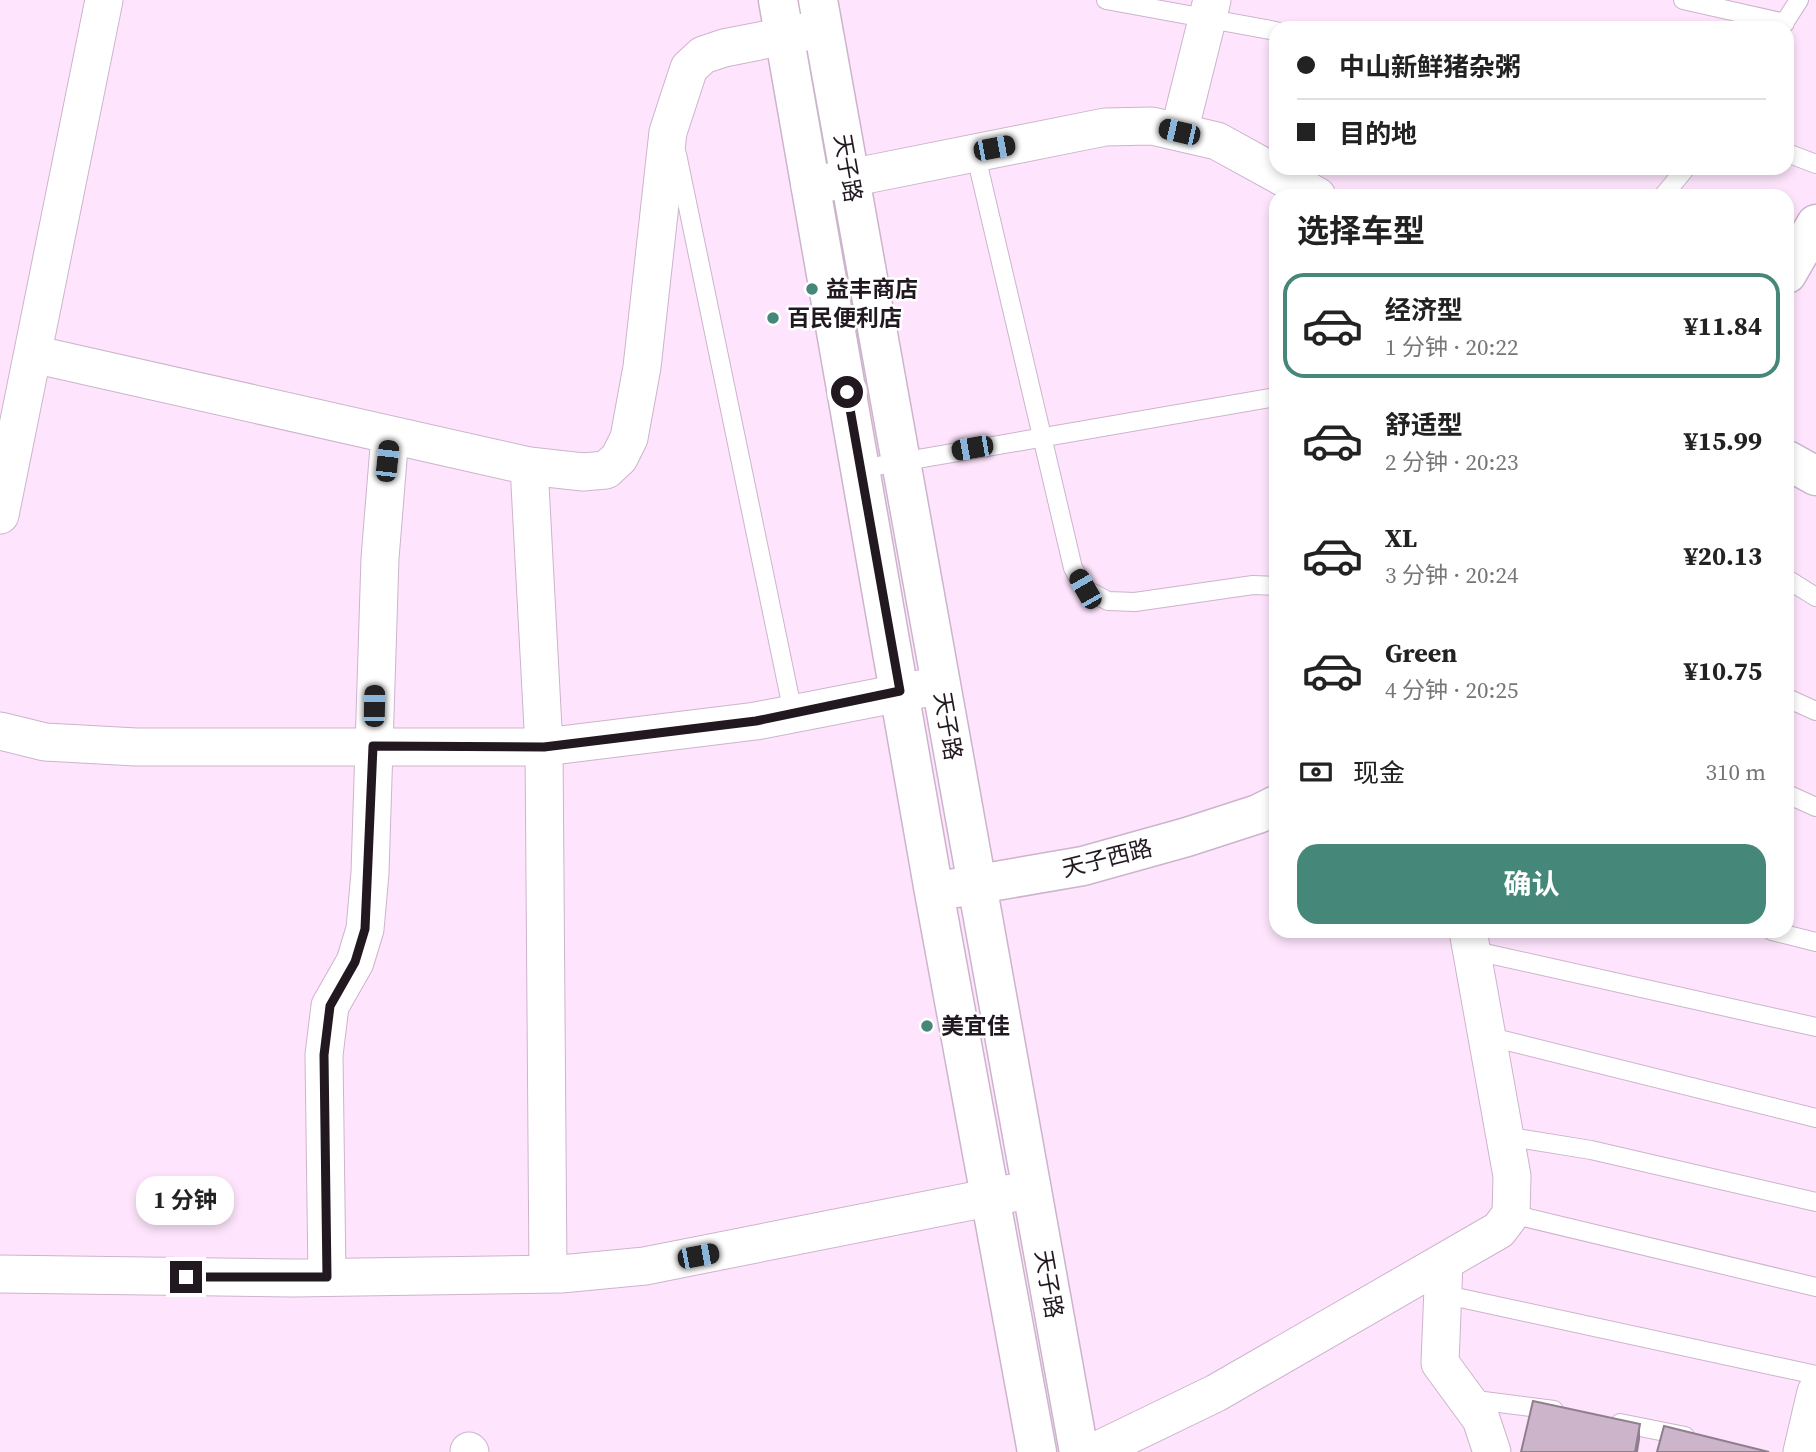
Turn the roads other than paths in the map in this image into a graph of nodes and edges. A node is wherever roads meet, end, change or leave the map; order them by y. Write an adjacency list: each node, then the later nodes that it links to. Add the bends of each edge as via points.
1 (104, 0): 25 (street)
2 (1105, 0): 5 (lane)
3 (1683, 0): 8 (lane)
4 (1799, 0): 9 (lane)
5 (1210, 8): 10 (lane); 12 (street)
6 (820, 14): 7 (street); 19 (street, 天子路)
7 (781, 18): 11 (street, via 703,55 689,68); 20 (street, 天子路)
8 (1767, 21)
9 (1786, 21)
10 (1269, 29)
11 (668, 132): 31 (street, via 642,367 629,438 606,470); 42 (lane, via 676,148)
12 (1179, 132): 13 (street, via 1152,126 1105,127); 16 (street, via 1217,141)
13 (975, 152): 19 (street); 28 (lane)
14 (1794, 156): 15 (lane)
15 (1816, 164)
16 (1269, 170)
17 (1279, 175): 21 (street)
18 (1680, 175): 22 (lane)
19 (849, 176): 20 (street); 29 (street, 天子路)
20 (810, 186): 32 (street, 天子路)
21 (1304, 189)
22 (1669, 189)
23 (1816, 224): 24 (street)
24 (1794, 262)
25 (33, 354): 27 (street); 34 (street)
26 (1269, 398): 28 (lane)
27 (390, 435): 31 (street); 44 (street, via 380,548)
28 (1043, 437): 29 (lane); 36 (lane, via 1073,568 1085,589 1108,601 1135,602)
29 (901, 460): 32 (lane); 38 (street, 天子路)
30 (1794, 464): 33 (street)
31 (529, 466): 45 (street)
32 (860, 469): 39 (street, 天子路)
33 (1816, 476)
34 (0, 515)
35 (1794, 583): 37 (lane)
36 (1269, 586)
37 (1816, 597)
38 (941, 685): 39 (street); 49 (street, 天子路)
39 (900, 691): 42 (street); 50 (street, 天子路)
40 (1794, 701): 41 (lane)
41 (1816, 711)
42 (793, 713): 45 (street)
43 (0, 731): 44 (street, via 45,742 136,747)
44 (373, 746): 45 (street); 64 (street, via 365,929 355,962 330,1006 324,1055)
45 (544, 747): 63 (street)
46 (1794, 797): 47 (lane)
47 (1816, 807)
48 (1269, 808): 49 (street, 天子西路, via 1083,866)
49 (975, 884): 50 (street, 天子西路); 58 (street, 天子路)
50 (934, 892): 59 (street, 天子路)
51 (1794, 936): 53 (lane)
52 (1469, 940): 54 (lane); 55 (street)
53 (1816, 942)
54 (1816, 1027)
55 (1487, 1036): 56 (lane); 57 (street)
56 (1816, 1118)
57 (1504, 1136): 60 (lane, via 1591,1150); 61 (street, via 1513,1190)
58 (1032, 1189): 59 (street); 74 (street, 天子路)
59 (991, 1198): 63 (street, via 645,1266); 73 (street, 天子路)
60 (1816, 1202)
61 (1511, 1214): 65 (street); 66 (lane)
62 (0, 1274): 64 (street)
63 (548, 1274): 64 (street)
64 (327, 1277)
65 (1443, 1279): 67 (lane); 69 (street, via 1438,1356); 75 (street)
66 (1816, 1287)
67 (1816, 1375)
68 (1816, 1392): 77 (street)
69 (1465, 1399): 70 (lane); 76 (street, via 1480,1419)
70 (1566, 1413)
71 (1602, 1419): 72 (lane)
72 (1707, 1441)
73 (1038, 1452)
74 (1079, 1452)
75 (1094, 1452)
76 (1492, 1452)
77 (1802, 1452)

